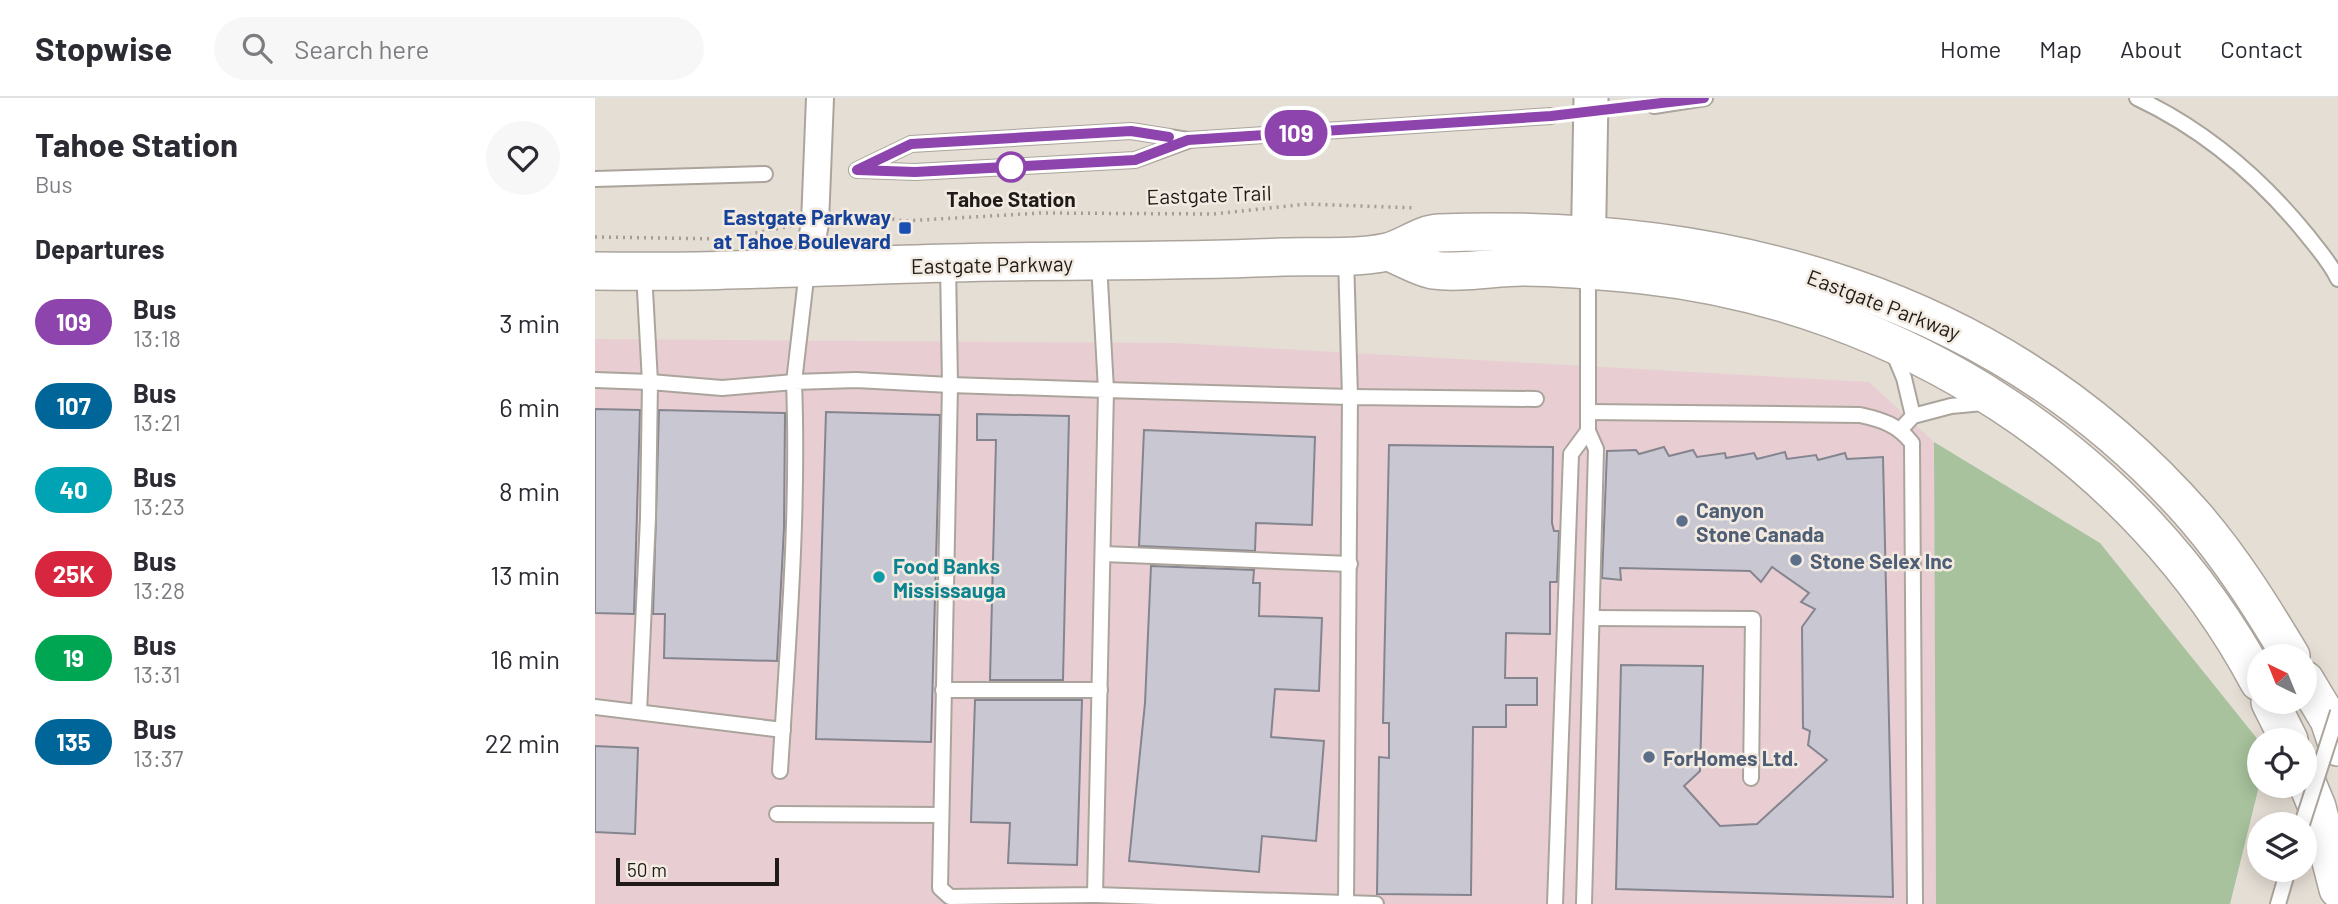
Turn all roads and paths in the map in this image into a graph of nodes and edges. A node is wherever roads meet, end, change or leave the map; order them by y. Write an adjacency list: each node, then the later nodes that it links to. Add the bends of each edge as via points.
1 (820, 98): 18 (street, via 815,223)
2 (1591, 98): 14 (street)
3 (1705, 98): 5 (lane)
4 (2137, 98): 21 (lane, via 2169,113 2238,161 2284,207)
5 (1654, 106)
6 (1551, 116): 7 (lane)
7 (1188, 140): 7 (lane, via 1131,131 911,144 857,170 915,172 1135,160)
8 (765, 174): 9 (lane)
9 (595, 179)
10 (1428, 209): 11 (path, Eastgate Trail, via 1350,203 1214,214 1041,213 904,221)
11 (875, 216)
12 (753, 231): 13 (path, via 724,239)
13 (595, 237)
14 (1588, 253): 15 (main road, Eastgate Parkway, via 1525,267 1432,270 1389,251); 22 (main road, Eastgate Parkway, via 1753,293); 31 (lane); 38 (main road, Eastgate Parkway, via 1711,249 1784,266 1953,328 2032,374 2143,463 2196,519 2248,586)
15 (1346, 255): 17 (main road, Eastgate Parkway); 28 (lane)
16 (949, 263): 17 (main road, Eastgate Parkway); 18 (main road, Eastgate Parkway); 26 (lane)
17 (1099, 263): 27 (lane)
18 (807, 268): 20 (main road, Eastgate Parkway); 25 (lane)
19 (595, 271): 20 (main road, Eastgate Parkway)
20 (644, 272): 24 (lane)
21 (2338, 279)
22 (1884, 337): 30 (main road, Eastgate Parkway); 32 (lane, via 1905,378)
23 (595, 380): 24 (lane)
24 (650, 382): 25 (lane, via 722,388); 44 (lane, via 649,518)
25 (794, 382): 26 (lane); 46 (lane)
26 (950, 385): 27 (lane); 40 (lane)
27 (1106, 390): 28 (lane); 35 (lane)
28 (1350, 397): 29 (lane); 36 (lane)
29 (1536, 400)
30 (2002, 402): 32 (lane, via 1970,403); 39 (main road, Eastgate Parkway, via 2085,467 2162,540 2212,605)
31 (1588, 412): 33 (lane, via 1860,415); 34 (lane)
32 (1913, 416): 33 (lane)
33 (1901, 429): 60 (lane, via 1912,443)
34 (1588, 431): 37 (lane, via 1596,449); 58 (lane, via 1571,454)
35 (1103, 554): 36 (lane); 41 (lane)
36 (1350, 564): 56 (lane)
37 (1592, 618): 49 (lane, via 1753,619); 59 (lane)
38 (2284, 644)
39 (2247, 662)
40 (943, 690): 41 (lane); 53 (lane)
41 (1100, 690): 55 (lane)
42 (2317, 700): 47 (main road)
43 (595, 707): 44 (lane)
44 (639, 712): 46 (lane)
45 (2338, 712): 51 (lane, bridge)
46 (783, 730): 48 (lane)
47 (2338, 747)
48 (780, 771)
49 (1751, 778)
50 (2313, 798): 54 (main road)
51 (2306, 812)
52 (778, 814): 53 (lane)
53 (940, 815): 55 (lane, via 940,888 950,897)
54 (2338, 889)
55 (1095, 895): 56 (lane)
56 (1346, 903): 57 (lane)
57 (1376, 904)
58 (1555, 904)
59 (1584, 904)
60 (1915, 904)

